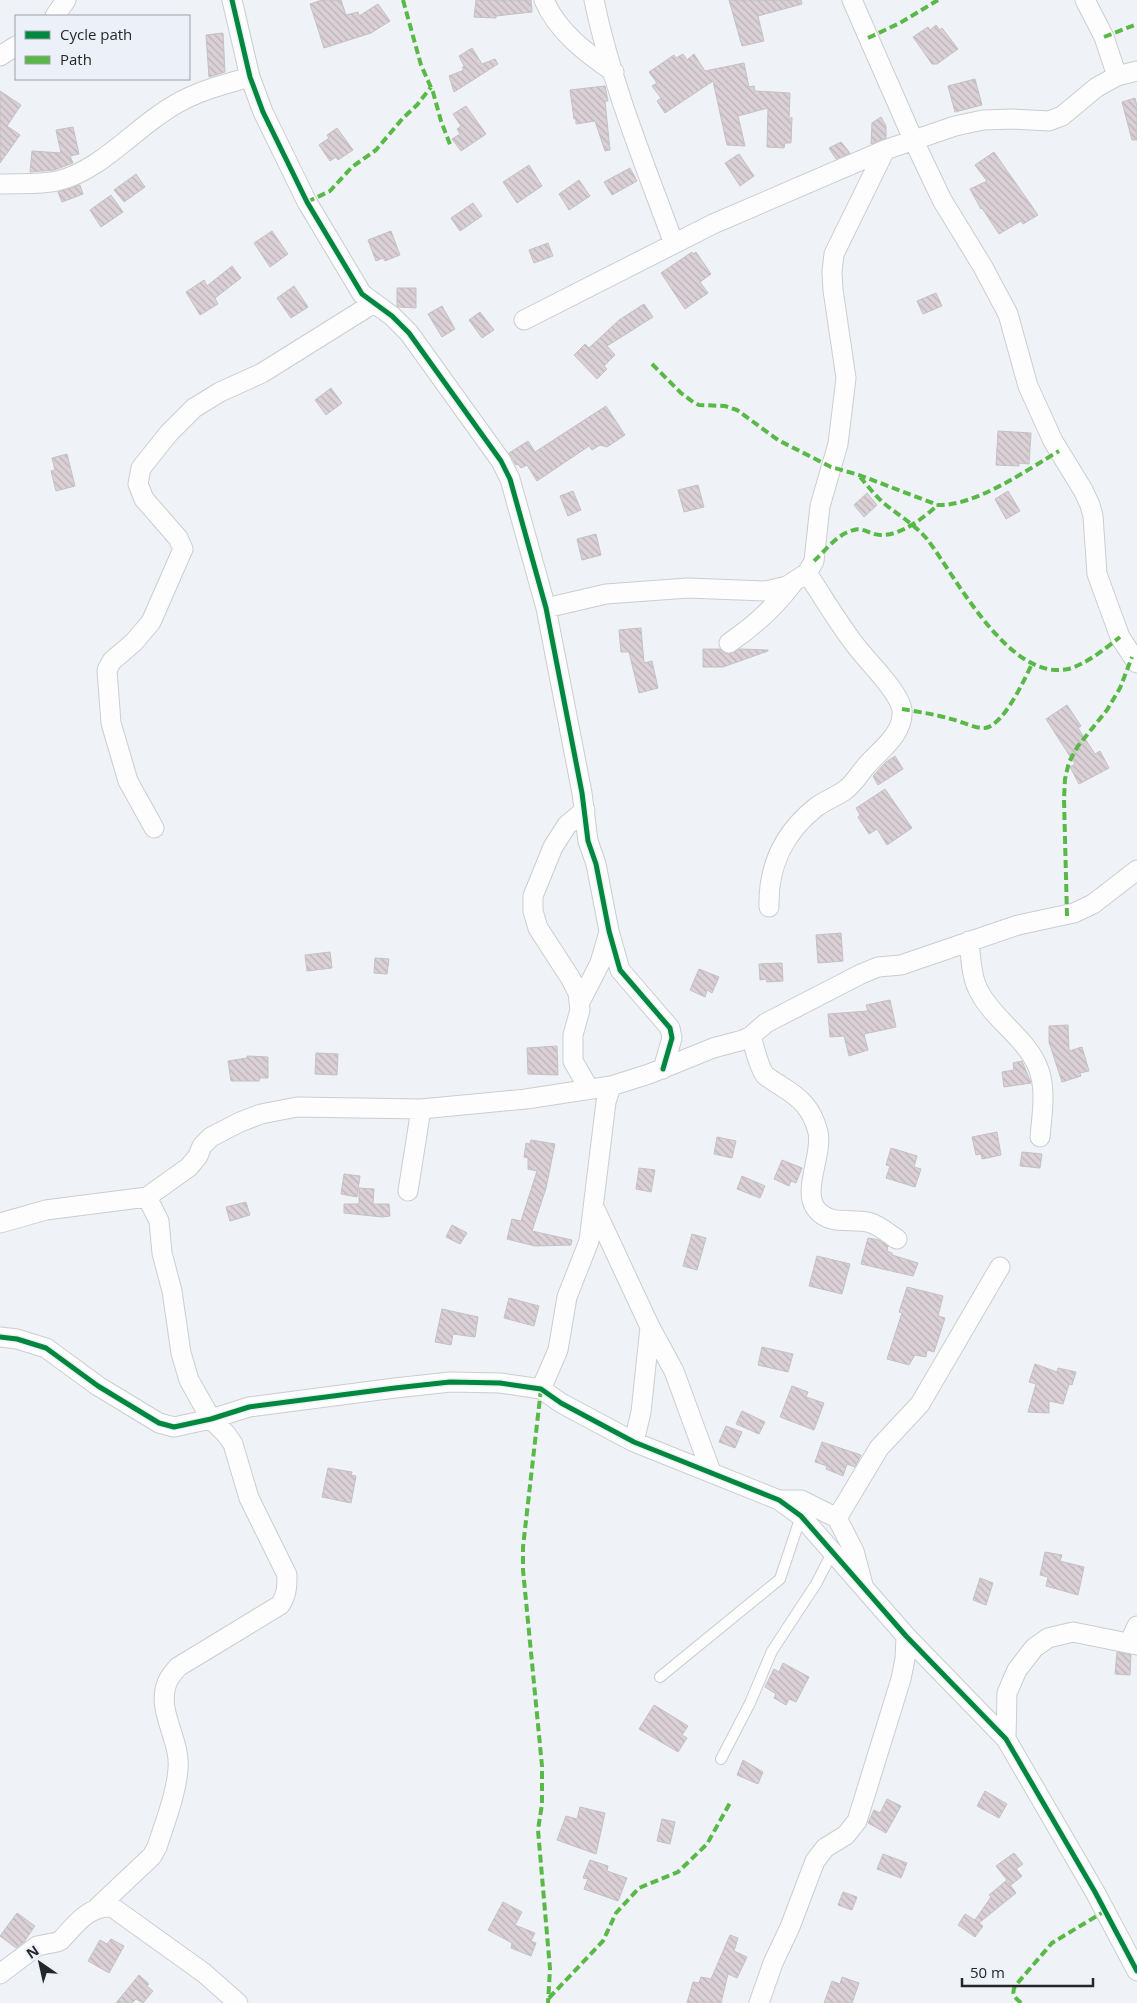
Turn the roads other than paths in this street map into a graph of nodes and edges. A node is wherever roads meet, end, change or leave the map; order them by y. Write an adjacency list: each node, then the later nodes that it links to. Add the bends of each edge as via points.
1 (66, 0): 7 (street)
2 (232, 0): 13 (street)
3 (544, 0): 11 (street, via 560,25 577,43)
4 (594, 0): 11 (street)
5 (852, 0): 14 (street)
6 (1086, 0): 12 (street, via 1104,37)
7 (56, 15)
8 (15, 47): 9 (street)
9 (0, 56)
10 (1137, 71): 12 (street)
11 (614, 72): 17 (street)
12 (1117, 76): 14 (street, via 1097,87 1062,116 1049,121 983,120)
13 (250, 77): 16 (street, via 193,94 78,173 56,181); 18 (street, via 307,202 354,282)
14 (913, 139): 15 (street); 23 (street, via 942,200 1001,299 1028,386 1053,441 1090,505 1097,574 1120,637)
15 (885, 150): 17 (street, via 756,204); 20 (street, via 834,254 833,290 846,378 838,444 820,506 814,561)
16 (0, 184)
17 (674, 244): 19 (street)
18 (374, 303): 21 (street, via 409,333 501,461 510,479); 25 (street, via 262,373 194,408 169,432 140,468 138,484 144,499 178,538 183,549 151,622 107,670 111,723 128,781)
19 (524, 320)
20 (800, 578): 21 (street, via 787,586 766,591 688,588 606,594); 22 (street, via 761,619); 27 (street, via 896,694 902,709 901,724 852,785 815,808 786,839 778,853)
21 (546, 608): 24 (street)
22 (729, 642)
23 (1137, 663)
24 (585, 810): 28 (street, via 588,841 596,864); 30 (street, via 567,825 553,847 533,896 538,928 572,979)
25 (154, 828)
26 (1137, 870): 29 (street, via 1082,910)
27 (769, 907)
28 (609, 930): 30 (street, via 600,963); 32 (street, via 622,975 670,1028 672,1038)
29 (969, 941): 31 (street, via 861,974 766,1023); 36 (street, via 974,977 981,996 1038,1066 1043,1098)
30 (580, 1002): 34 (street, via 573,1035 573,1061)
31 (751, 1036): 32 (street); 41 (street, via 765,1075 798,1096 815,1122 819,1135 811,1201 816,1210 832,1220 871,1223)
32 (662, 1068): 33 (street)
33 (611, 1086): 34 (street); 39 (street, via 606,1102)
34 (589, 1089): 35 (street)
35 (421, 1109): 37 (street); 38 (street, via 297,1106 261,1114 211,1137 189,1167)
36 (1040, 1137)
37 (408, 1191)
38 (148, 1197): 40 (street, via 46,1210); 46 (street, via 159,1222 162,1253 188,1380)
39 (595, 1208): 43 (street); 45 (street, via 590,1241 565,1304 558,1350)
40 (0, 1223)
41 (897, 1239)
42 (1000, 1267): 51 (street, via 920,1404 879,1448)
43 (650, 1327): 47 (street, via 641,1412); 48 (street, via 674,1371)
44 (2, 1339): 46 (street, via 16,1339 46,1348 98,1386 159,1423 174,1427)
45 (541, 1389): 46 (street, via 500,1383 450,1382 249,1407); 47 (street)
46 (211, 1419): 60 (street, via 233,1444 249,1498 287,1575 288,1586 280,1604 178,1667 168,1681 164,1707 178,1753 178,1768 177,1783 157,1847 152,1856)
47 (634, 1442): 48 (street)
48 (711, 1472): 49 (street)
49 (779, 1500): 50 (street); 51 (street, via 800,1500)
50 (800, 1516): 52 (street); 57 (lane, via 780,1580)
51 (837, 1518): 53 (street, via 854,1551)
52 (832, 1553): 53 (street); 59 (lane, via 816,1584 772,1651)
53 (864, 1588): 55 (street)
54 (1137, 1626): 56 (street)
55 (906, 1636): 58 (street); 64 (street, via 901,1679 857,1821 846,1835 825,1848 815,1861)
56 (1133, 1644): 58 (street, via 1073,1632 1048,1638 1034,1648 1007,1693)
57 (660, 1677)
58 (1006, 1739): 61 (street)
59 (722, 1759)
60 (97, 1908): 62 (street, via 84,1916 61,1940 37,1946); 63 (street, via 112,1907 204,1973)
61 (1137, 1971)
62 (0, 1974)
63 (238, 2003)
64 (758, 2003)

